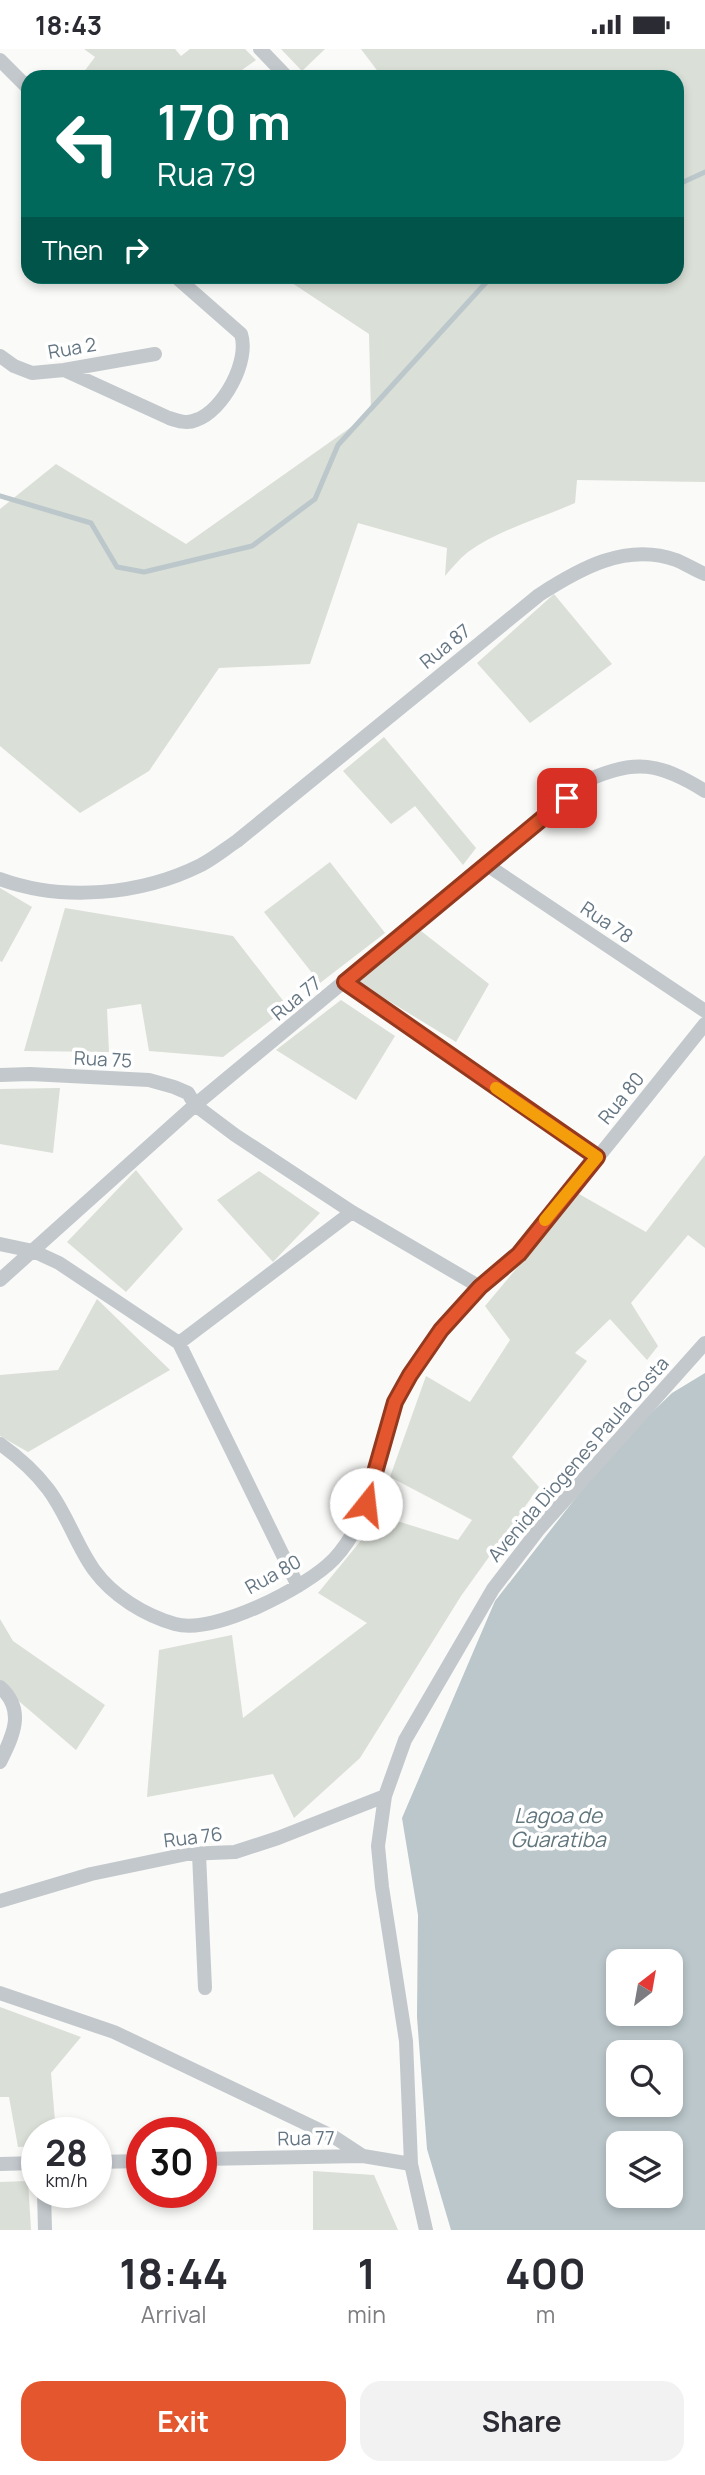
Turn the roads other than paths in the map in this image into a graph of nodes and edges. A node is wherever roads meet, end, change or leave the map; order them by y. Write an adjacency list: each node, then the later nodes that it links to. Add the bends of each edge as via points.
1 (260, 49): 3 (street)
2 (0, 60): 4 (street)
3 (280, 70)
4 (21, 81)
5 (184, 284): 8 (street, via 241,334 244,344 231,385 208,415 184,422 169,418)
6 (155, 354): 8 (street, Rua 2)
7 (0, 356): 8 (street, Rua 2, via 32,373)
8 (64, 370)
9 (705, 574): 12 (street, Rua 87, via 674,559 640,553 607,559 568,576 201,865 122,889 60,893)
10 (705, 791): 11 (street, Rua 77, via 659,768 634,765 610,770 586,781)
11 (487, 865): 13 (street, Rua 77); 14 (street, Rua 78)
12 (0, 879)
13 (345, 982): 17 (street, Rua 77); 18 (street)
14 (705, 1010)
15 (705, 1024): 18 (street, Rua 80)
16 (0, 1075): 17 (street, Rua 75, via 149,1080 188,1093)
17 (195, 1105): 19 (street); 21 (street, Rua 77)
18 (597, 1157): 23 (street, Rua 80, via 519,1254)
19 (352, 1212): 23 (street); 24 (street)
20 (0, 1244): 21 (street)
21 (33, 1251): 22 (street, Rua 77); 24 (street, via 59,1263)
22 (0, 1280)
23 (480, 1287): 27 (street, Rua 80, via 441,1330 395,1402 366,1504 352,1535 333,1560)
24 (180, 1343): 27 (street)
25 (705, 1343): 30 (street, Avenida Diogenes Paula Costa, via 539,1529 493,1589 405,1740)
26 (0, 1444): 27 (street, Rua 80, via 47,1489 105,1583 118,1597 162,1620 205,1625)
27 (298, 1586)
28 (0, 1687): 29 (street, via 16,1710)
29 (0, 1762)
30 (385, 1796): 31 (street, Rua 76, via 235,1852); 39 (street, Avenida Diogenes Paula Costa, via 378,1846 405,2041)
31 (199, 1854): 32 (street, Rua 76, via 91,1874); 33 (street)
32 (0, 1901)
33 (205, 1988)
34 (0, 1993): 35 (street, via 114,2032 334,2137)
35 (363, 2156): 36 (street, Rua 77); 39 (street, Rua 77)
36 (217, 2159)
37 (21, 2163): 38 (street)
38 (0, 2164)
39 (411, 2164): 42 (street, Avenida Diogenes Paula Costa)
40 (44, 2208): 41 (street)
41 (45, 2230)
42 (426, 2230)

